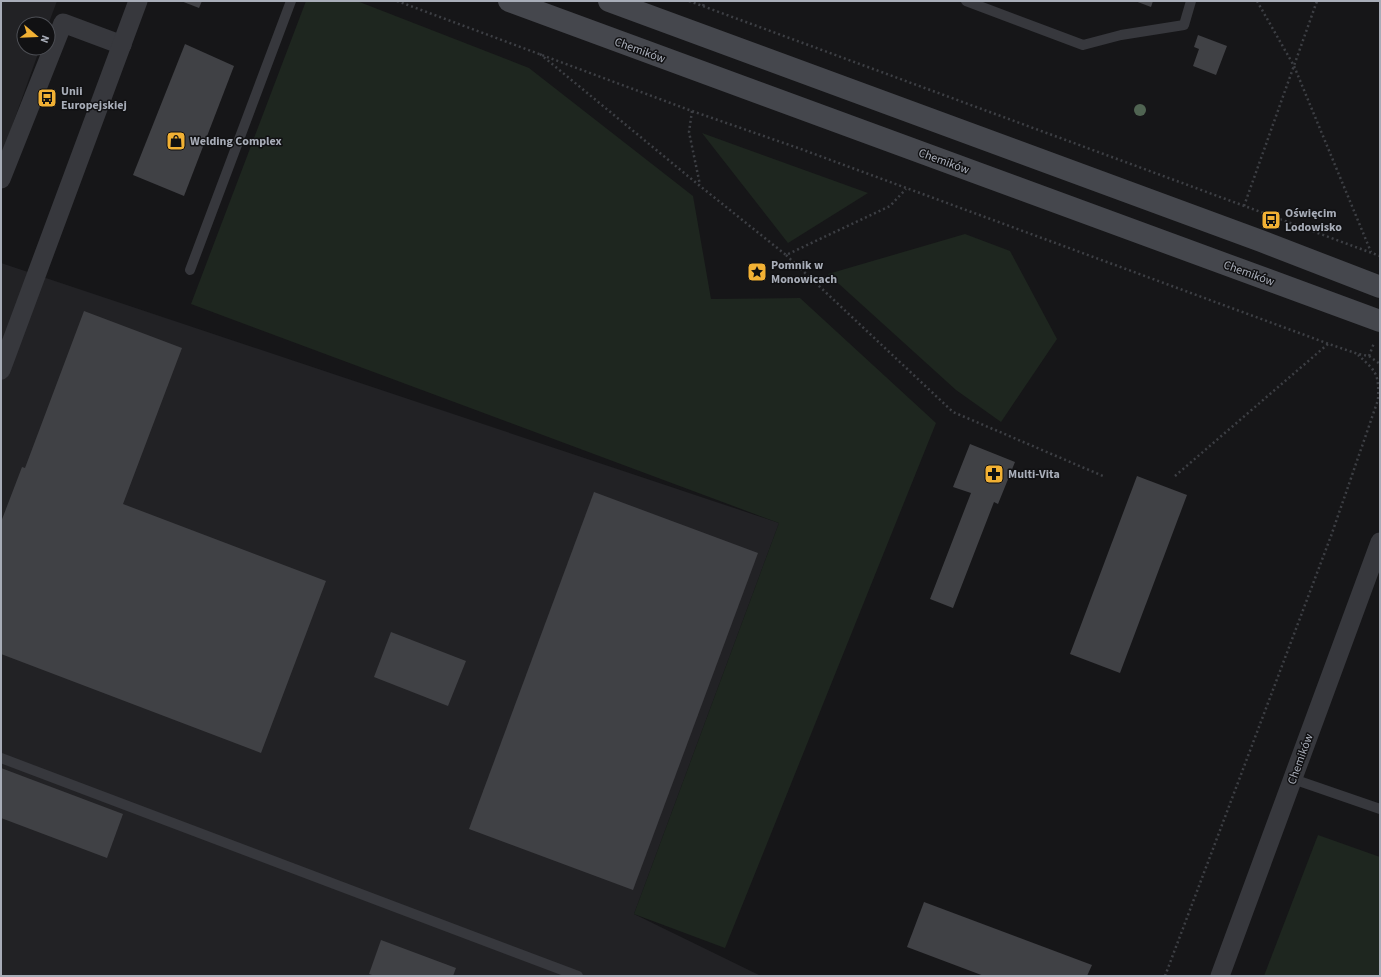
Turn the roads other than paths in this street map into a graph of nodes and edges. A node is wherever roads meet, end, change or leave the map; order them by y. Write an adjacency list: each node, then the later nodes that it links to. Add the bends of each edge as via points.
1 (138, 1): 7 (street)
2 (291, 1): 9 (lane)
3 (509, 1): 11 (main road, Chemików)
4 (609, 1): 10 (main road)
5 (966, 1): 6 (lane, via 1082,45 1184,24)
6 (1191, 1)
7 (122, 45): 8 (street, via 63,23); 12 (street)
8 (1, 179)
9 (190, 270)
10 (1380, 287)
11 (1380, 321)
12 (6, 339): 13 (street)
13 (1, 370)
14 (1379, 550): 16 (street, Chemików)
15 (1, 758): 18 (lane)
16 (1293, 779): 17 (lane); 19 (street, Chemików)
17 (1380, 809)
18 (578, 976)
19 (1220, 976)

